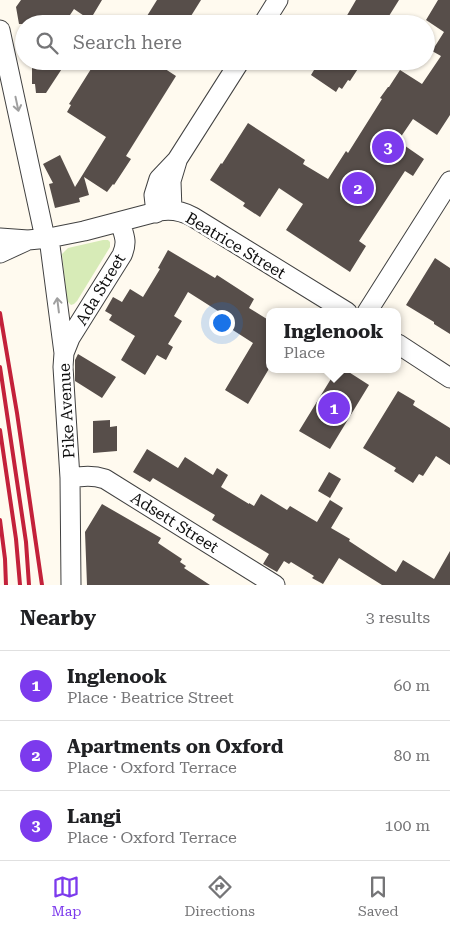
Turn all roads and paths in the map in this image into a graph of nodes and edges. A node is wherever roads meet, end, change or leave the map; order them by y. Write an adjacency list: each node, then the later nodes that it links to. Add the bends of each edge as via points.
1 (278, 0): 2 (street)
2 (269, 15)
3 (0, 30): 9 (street, Pike Avenue, one-way to 9)
4 (234, 70): 6 (street, via 177,160)
5 (450, 180): 12 (street)
6 (164, 211): 7 (street); 11 (street, Beatrice Street, via 190,215)
7 (120, 222): 9 (street); 14 (street, Ada Street, via 125,248)
8 (0, 238): 9 (street)
9 (41, 239): 10 (street); 14 (street, Pike Avenue, one-way to 9)
10 (0, 253)
11 (341, 308)
12 (370, 308)
13 (401, 346): 15 (street)
14 (64, 353): 16 (street, Pike Avenue)
15 (450, 378)
16 (70, 478): 17 (street, Pike Avenue); 18 (street, Adsett Street, via 105,478)
17 (71, 585)
18 (275, 585)

